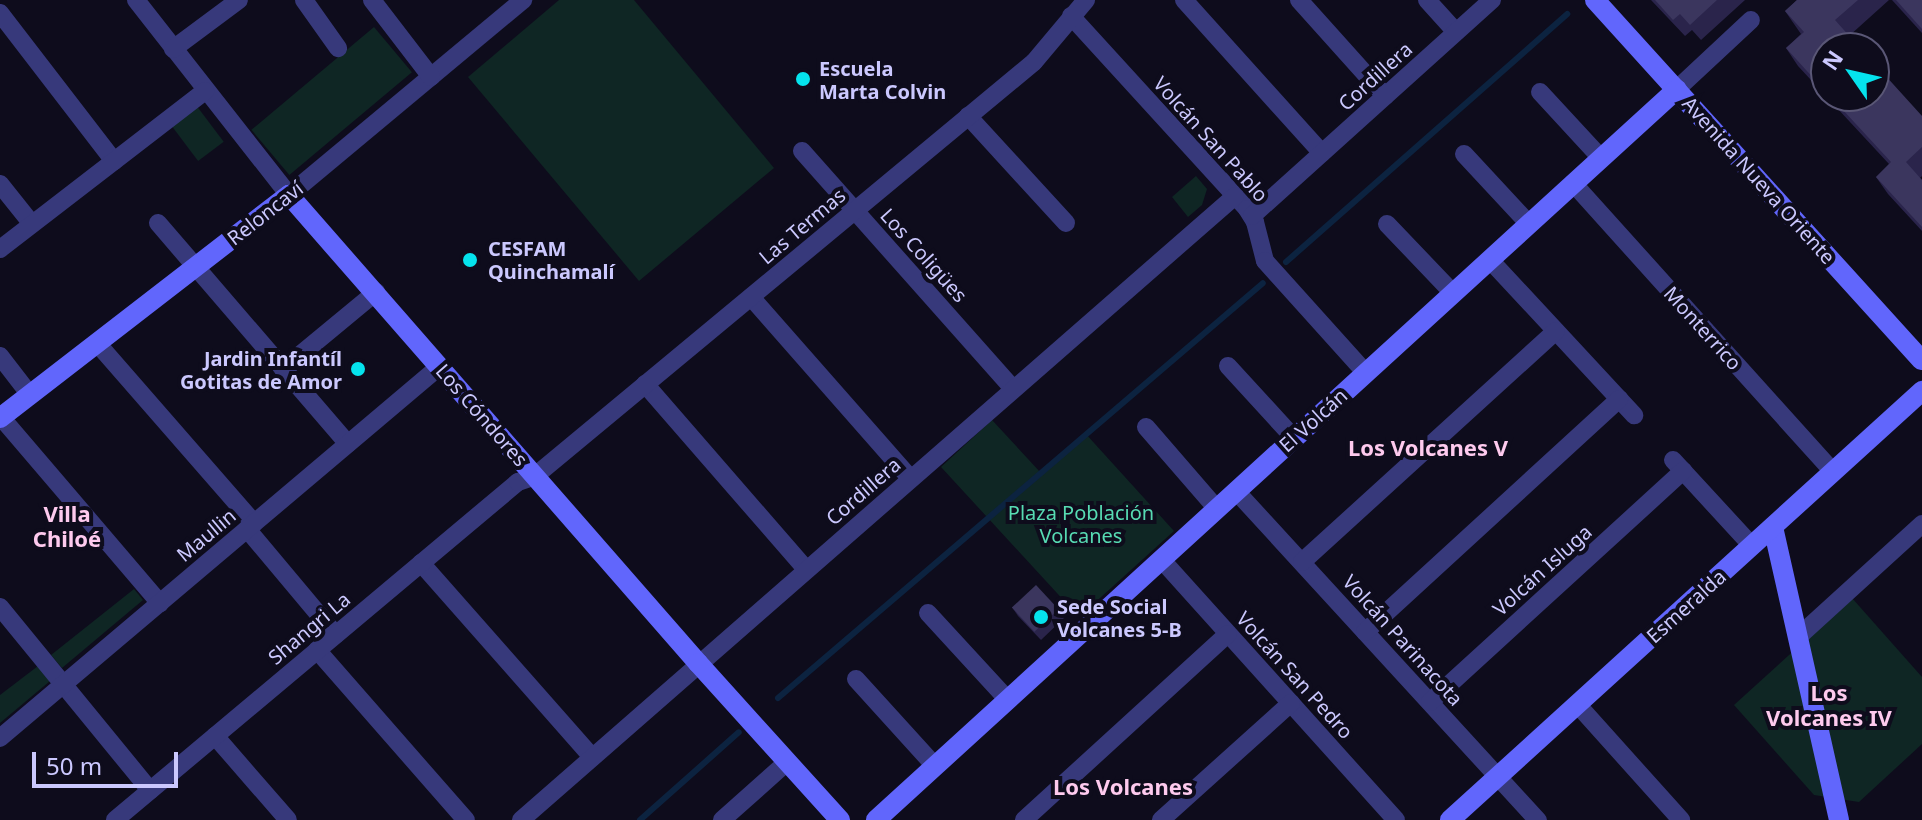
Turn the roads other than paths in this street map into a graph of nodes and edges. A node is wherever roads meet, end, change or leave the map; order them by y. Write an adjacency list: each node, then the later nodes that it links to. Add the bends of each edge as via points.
1 (5, 0): 13 (street)
2 (136, 0): 19 (street, Los Cóndores)
3 (239, 0): 19 (street)
4 (304, 0): 18 (street)
5 (372, 0): 20 (street)
6 (523, 0): 20 (street, Reloncaví)
7 (1086, 0): 15 (street, Las Termas)
8 (1184, 0): 27 (street)
9 (1299, 0): 24 (street)
10 (1427, 0): 17 (street)
11 (1492, 0): 17 (street, Cordillera)
12 (1595, 0): 21 (street, Avenida Nueva Oriente)
13 (0, 4)
14 (0, 13): 30 (street)
15 (1071, 16): 25 (street, Las Termas, via 1039,57); 34 (street, Volcán San Pablo)
16 (1751, 20): 21 (street, El Volcán)
17 (1456, 32): 24 (street, Cordillera)
18 (338, 48)
19 (173, 49): 22 (street, Los Cóndores)
20 (431, 77): 33 (street, Reloncaví)
21 (1677, 89): 29 (street, El Volcán); 51 (street, Avenida Nueva Oriente)
22 (205, 91): 30 (street); 33 (street, Los Cóndores)
23 (1540, 92): 29 (street)
24 (1385, 96): 27 (street, Cordillera)
25 (968, 116): 35 (street, Las Termas); 38 (street)
26 (802, 151): 35 (street, Los Coligües)
27 (1322, 153): 36 (street, Cordillera)
28 (1464, 154): 41 (street)
29 (1601, 158): 31 (street, El Volcán)
30 (114, 161): 39 (street)
31 (1573, 183): 41 (street, El Volcán); 66 (street, Monterrico)
32 (0, 184): 39 (street)
33 (289, 195): 44 (street, Reloncaví); 45 (street, Los Cóndores)
34 (1235, 196): 36 (street, Volcán San Pablo); 57 (street, Cordillera)
35 (855, 211): 47 (street, Las Termas); 57 (street, Los Coligües)
36 (1252, 216): 55 (street, Volcán San Pablo, via 1265,261)
37 (158, 223): 44 (street)
38 (1066, 223)
39 (32, 224): 42 (street)
40 (1387, 224): 46 (street)
41 (1529, 224): 43 (street, El Volcán)
42 (0, 249)
43 (1490, 260): 46 (street, El Volcán); 48 (street)
44 (194, 268): 49 (street, Reloncaví); 54 (street)
45 (376, 292): 52 (street, Los Cóndores); 54 (street)
46 (1453, 293): 55 (street, El Volcán)
47 (751, 297): 56 (street, Las Termas); 68 (street)
48 (1556, 331): 60 (street); 76 (street)
49 (97, 343): 59 (street, Reloncaví); 71 (street)
50 (0, 356): 59 (street)
51 (1922, 360)
52 (440, 366): 65 (street, Maullin); 67 (street, Los Cóndores)
53 (1228, 366): 64 (street)
54 (283, 369): 65 (street)
55 (1366, 373): 64 (street, El Volcán)
56 (645, 384): 67 (street, Las Termas); 78 (street)
57 (1013, 389): 68 (street, Cordillera)
58 (1922, 391): 66 (street, Esmeralda)
59 (30, 395): 62 (street, Reloncaví)
60 (1619, 399): 61 (street); 82 (street)
61 (1634, 415)
62 (0, 418): 79 (street)
63 (1146, 427): 70 (street)
64 (1294, 438): 69 (street, El Volcán)
65 (348, 444): 71 (street, Maullin)
66 (1833, 472): 72 (street, Esmeralda)
67 (535, 476): 77 (street, Shangri La, via 518,482); 87 (street, Los Cóndores)
68 (910, 478): 78 (street, Cordillera)
69 (1236, 491): 70 (street, El Volcán); 76 (street, Volcán Parinacota)
70 (1217, 509): 75 (street, El Volcán)
71 (250, 526): 79 (street, Maullin); 84 (street)
72 (1773, 527): 74 (street, Esmeralda); 85 (street)
73 (1920, 531): 85 (street)
74 (1752, 546): 91 (street, Volcán Isluga, via 1678,465); 93 (street, Esmeralda)
75 (1161, 559): 83 (street, Volcán San Pedro); 90 (street, El Volcán)
76 (1302, 562): 82 (street, Volcán Parinacota)
77 (421, 563): 84 (street, Shangri La); 96 (street)
78 (806, 569): 87 (street, Cordillera)
79 (160, 603): 89 (street, Maullin)
80 (0, 607): 89 (street)
81 (928, 613): 90 (street)
82 (1365, 632): 91 (street, Volcán Parinacota)
83 (1228, 634): 92 (street, Volcán San Pedro); 108 (street)
84 (336, 635): 86 (street, Shangri La)
85 (1798, 637): 114 (street)
86 (317, 650): 94 (street, Shangri La); 104 (street)
87 (698, 663): 96 (street, Cordillera); 97 (street, Los Cóndores)
88 (856, 679): 98 (street)
89 (64, 684): 95 (street, Maullin); 100 (street)
90 (1008, 700): 98 (street, El Volcán)
91 (1430, 702): 99 (street, Volcán Parinacota)
92 (1291, 703): 109 (street); 110 (street, Volcán San Pedro)
93 (1577, 704): 99 (street, Esmeralda); 113 (street)
94 (215, 736): 100 (street, Shangri La); 103 (street)
95 (0, 738)
96 (592, 757): 105 (street, Cordillera)
97 (787, 762): 106 (street); 107 (street, Los Cóndores)
98 (935, 766): 101 (street, El Volcán)
99 (1498, 776): 111 (street, Esmeralda); 112 (street, Volcán Parinacota)
100 (150, 790): 102 (street, Shangri La)
101 (885, 817)
102 (118, 819)
103 (288, 820)
104 (466, 820)
105 (521, 820)
106 (722, 820)
107 (840, 820)
108 (1024, 820)
109 (1161, 820)
110 (1396, 820)
111 (1450, 820)
112 (1538, 820)
113 (1681, 820)
114 (1839, 820)

